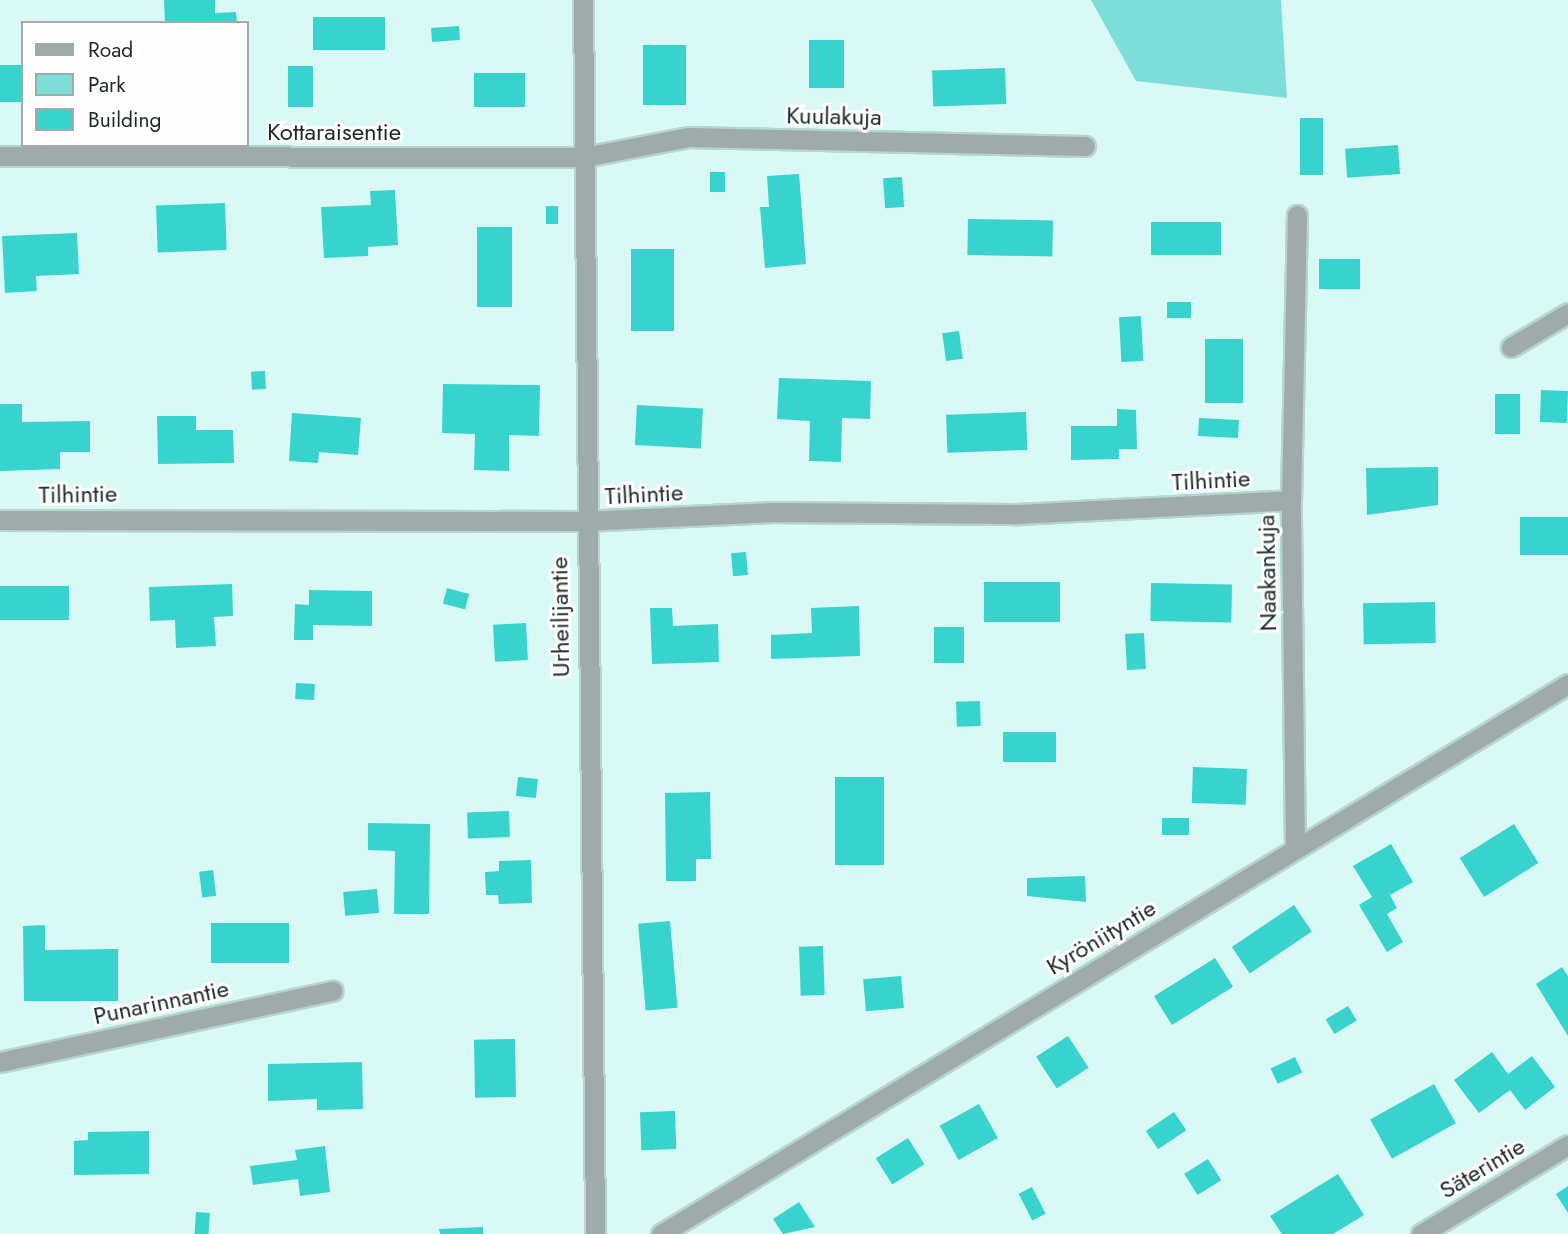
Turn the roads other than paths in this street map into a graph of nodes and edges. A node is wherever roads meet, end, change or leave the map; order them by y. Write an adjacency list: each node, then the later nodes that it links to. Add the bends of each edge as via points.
1 (583, 0): 4 (street, Urheilijantie)
2 (1085, 146): 4 (street, Kuulakuja, via 689,137)
3 (0, 156): 4 (street, Kottaraisentie)
4 (584, 158): 10 (street, Urheilijantie)
5 (1297, 215): 8 (street, Naakankuja)
6 (1568, 313): 7 (street)
7 (1511, 346)
8 (1291, 500): 10 (street, Tilhintie, via 1017,514 773,512); 12 (street, Naakankuja)
9 (0, 520): 10 (street, Tilhintie)
10 (583, 521): 16 (street, Urheilijantie)
11 (1568, 684): 12 (street, Kyröniityntie)
12 (1295, 847): 17 (street, Kyröniityntie)
13 (332, 991): 14 (street, Punarinnantie)
14 (0, 1062)
15 (1568, 1145): 18 (street, Säterintie)
16 (595, 1234)
17 (661, 1234)
18 (1421, 1234)

